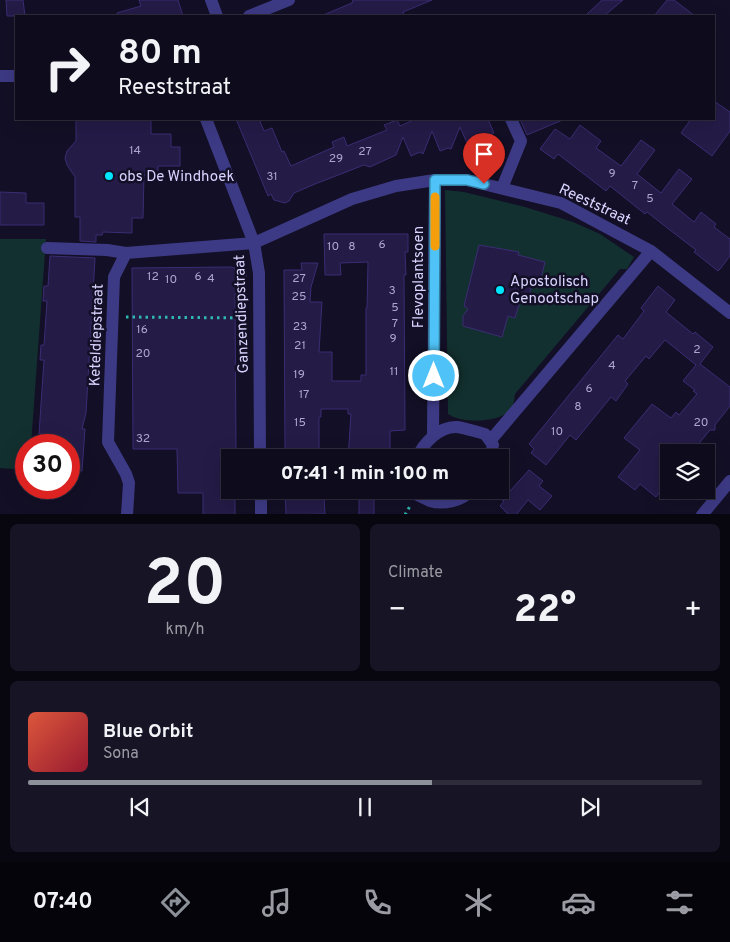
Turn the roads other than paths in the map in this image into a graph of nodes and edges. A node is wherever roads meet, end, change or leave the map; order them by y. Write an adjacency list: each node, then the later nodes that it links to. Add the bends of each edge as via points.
1 (211, 0): 3 (street)
2 (289, 0): 4 (street)
3 (218, 15)
4 (252, 15)
5 (0, 76): 6 (street)
6 (15, 76)
7 (206, 120): 11 (street, Ganzendiepstraat)
8 (511, 120): 10 (street, via 521,141)
9 (435, 180): 10 (street, Reeststraat, via 467,180); 11 (street, Reeststraat, via 396,186 352,199); 16 (street, Flevoplantsoen)
10 (502, 188): 13 (street, Reeststraat, via 561,203)
11 (254, 243): 14 (street); 18 (street, Ganzendiepstraat, via 258,273)
12 (53, 244): 14 (street)
13 (651, 251): 15 (street, Reeststraat); 17 (street)
14 (126, 253): 25 (street, Keteldiepstraat, via 114,277 108,442 129,482)
15 (730, 313)
16 (433, 435): 17 (street, via 455,427 485,434); 19 (street)
17 (490, 441): 20 (street)
18 (260, 449)
19 (421, 449)
20 (492, 449)
21 (730, 481): 27 (street)
22 (261, 499): 26 (street)
23 (426, 499): 24 (street, via 453,502)
24 (459, 499)
25 (127, 514)
26 (261, 514)
27 (702, 514)

